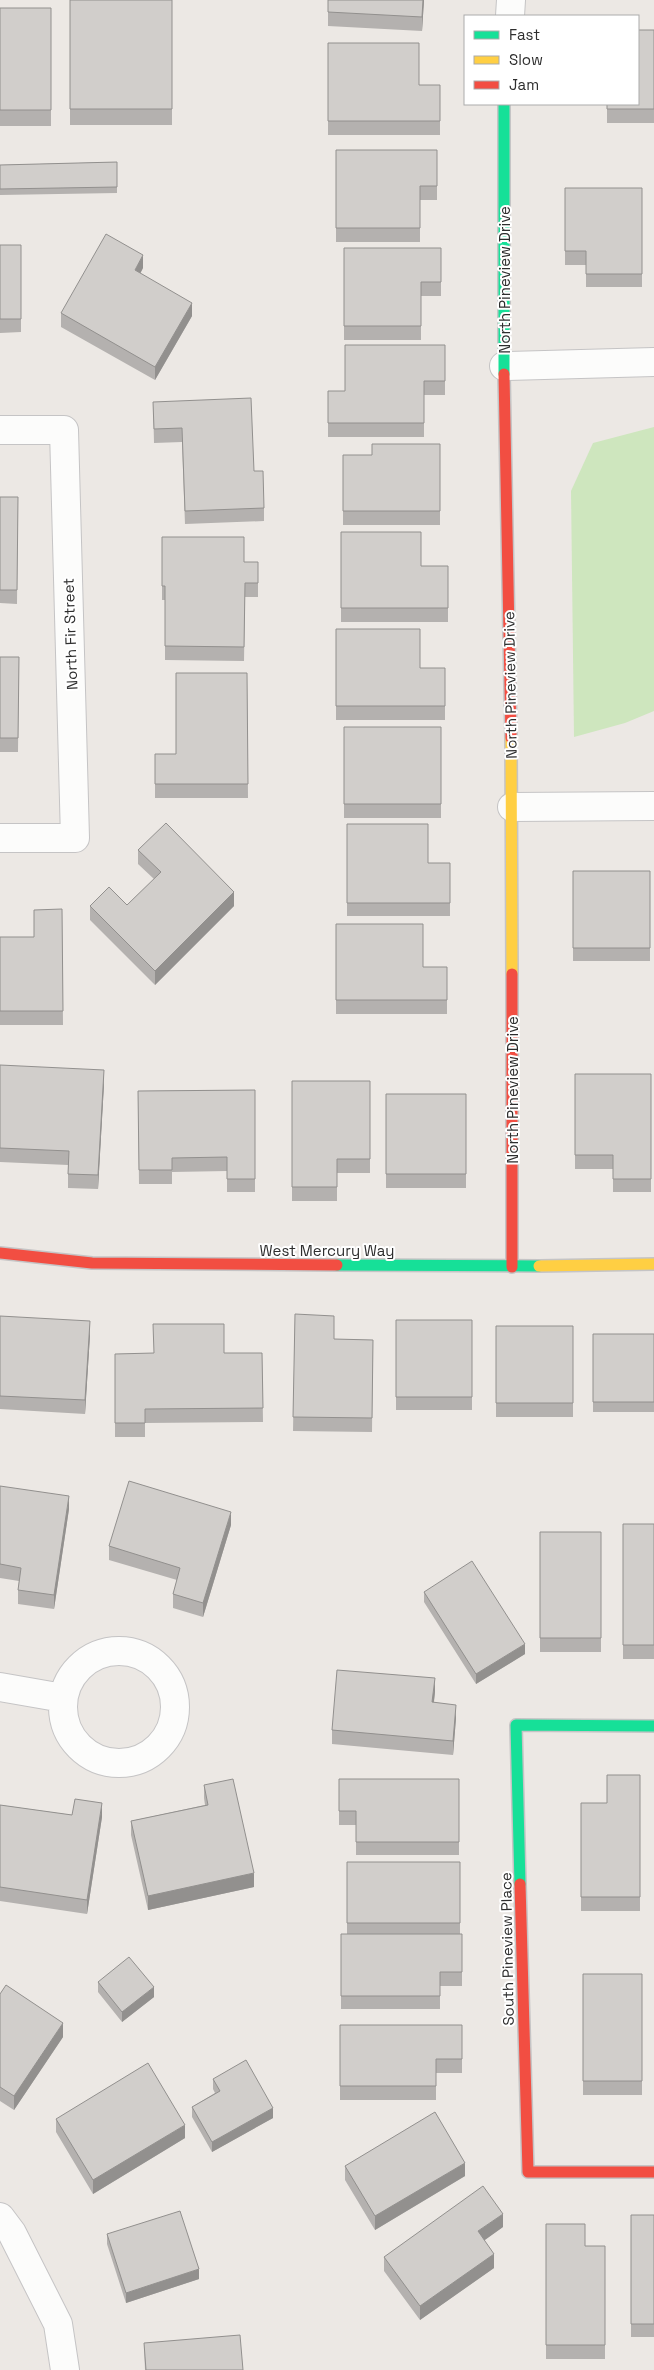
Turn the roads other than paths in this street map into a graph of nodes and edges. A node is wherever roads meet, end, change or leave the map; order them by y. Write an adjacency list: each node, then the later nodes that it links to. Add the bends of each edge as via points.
1 (511, 0): 2 (street)
2 (510, 15)
3 (504, 105): 5 (street, North Pineview Drive)
4 (654, 362): 5 (street)
5 (504, 366): 8 (street, North Pineview Drive)
6 (0, 430): 9 (street, North Fir Street, via 64,430 75,838)
7 (654, 806): 8 (street)
8 (512, 808): 12 (street, North Pineview Drive)
9 (0, 838)
10 (0, 1253): 12 (street, West Mercury Way, via 92,1263)
11 (654, 1264): 12 (street, West Mercury Way)
12 (512, 1266)
13 (0, 1687): 14 (street)
14 (63, 1698): 14 (street, via 64,1721 70,1737 82,1750 113,1763 131,1762 147,1756 170,1730 174,1713 174,1695 168,1679 141,1655 123,1651 105,1652 89,1659 75,1671)
15 (654, 1726): 16 (street, South Pineview Place, via 516,1725 528,2172)
16 (654, 2172)
17 (0, 2217): 18 (street, via 12,2233 58,2324)
18 (65, 2370)

